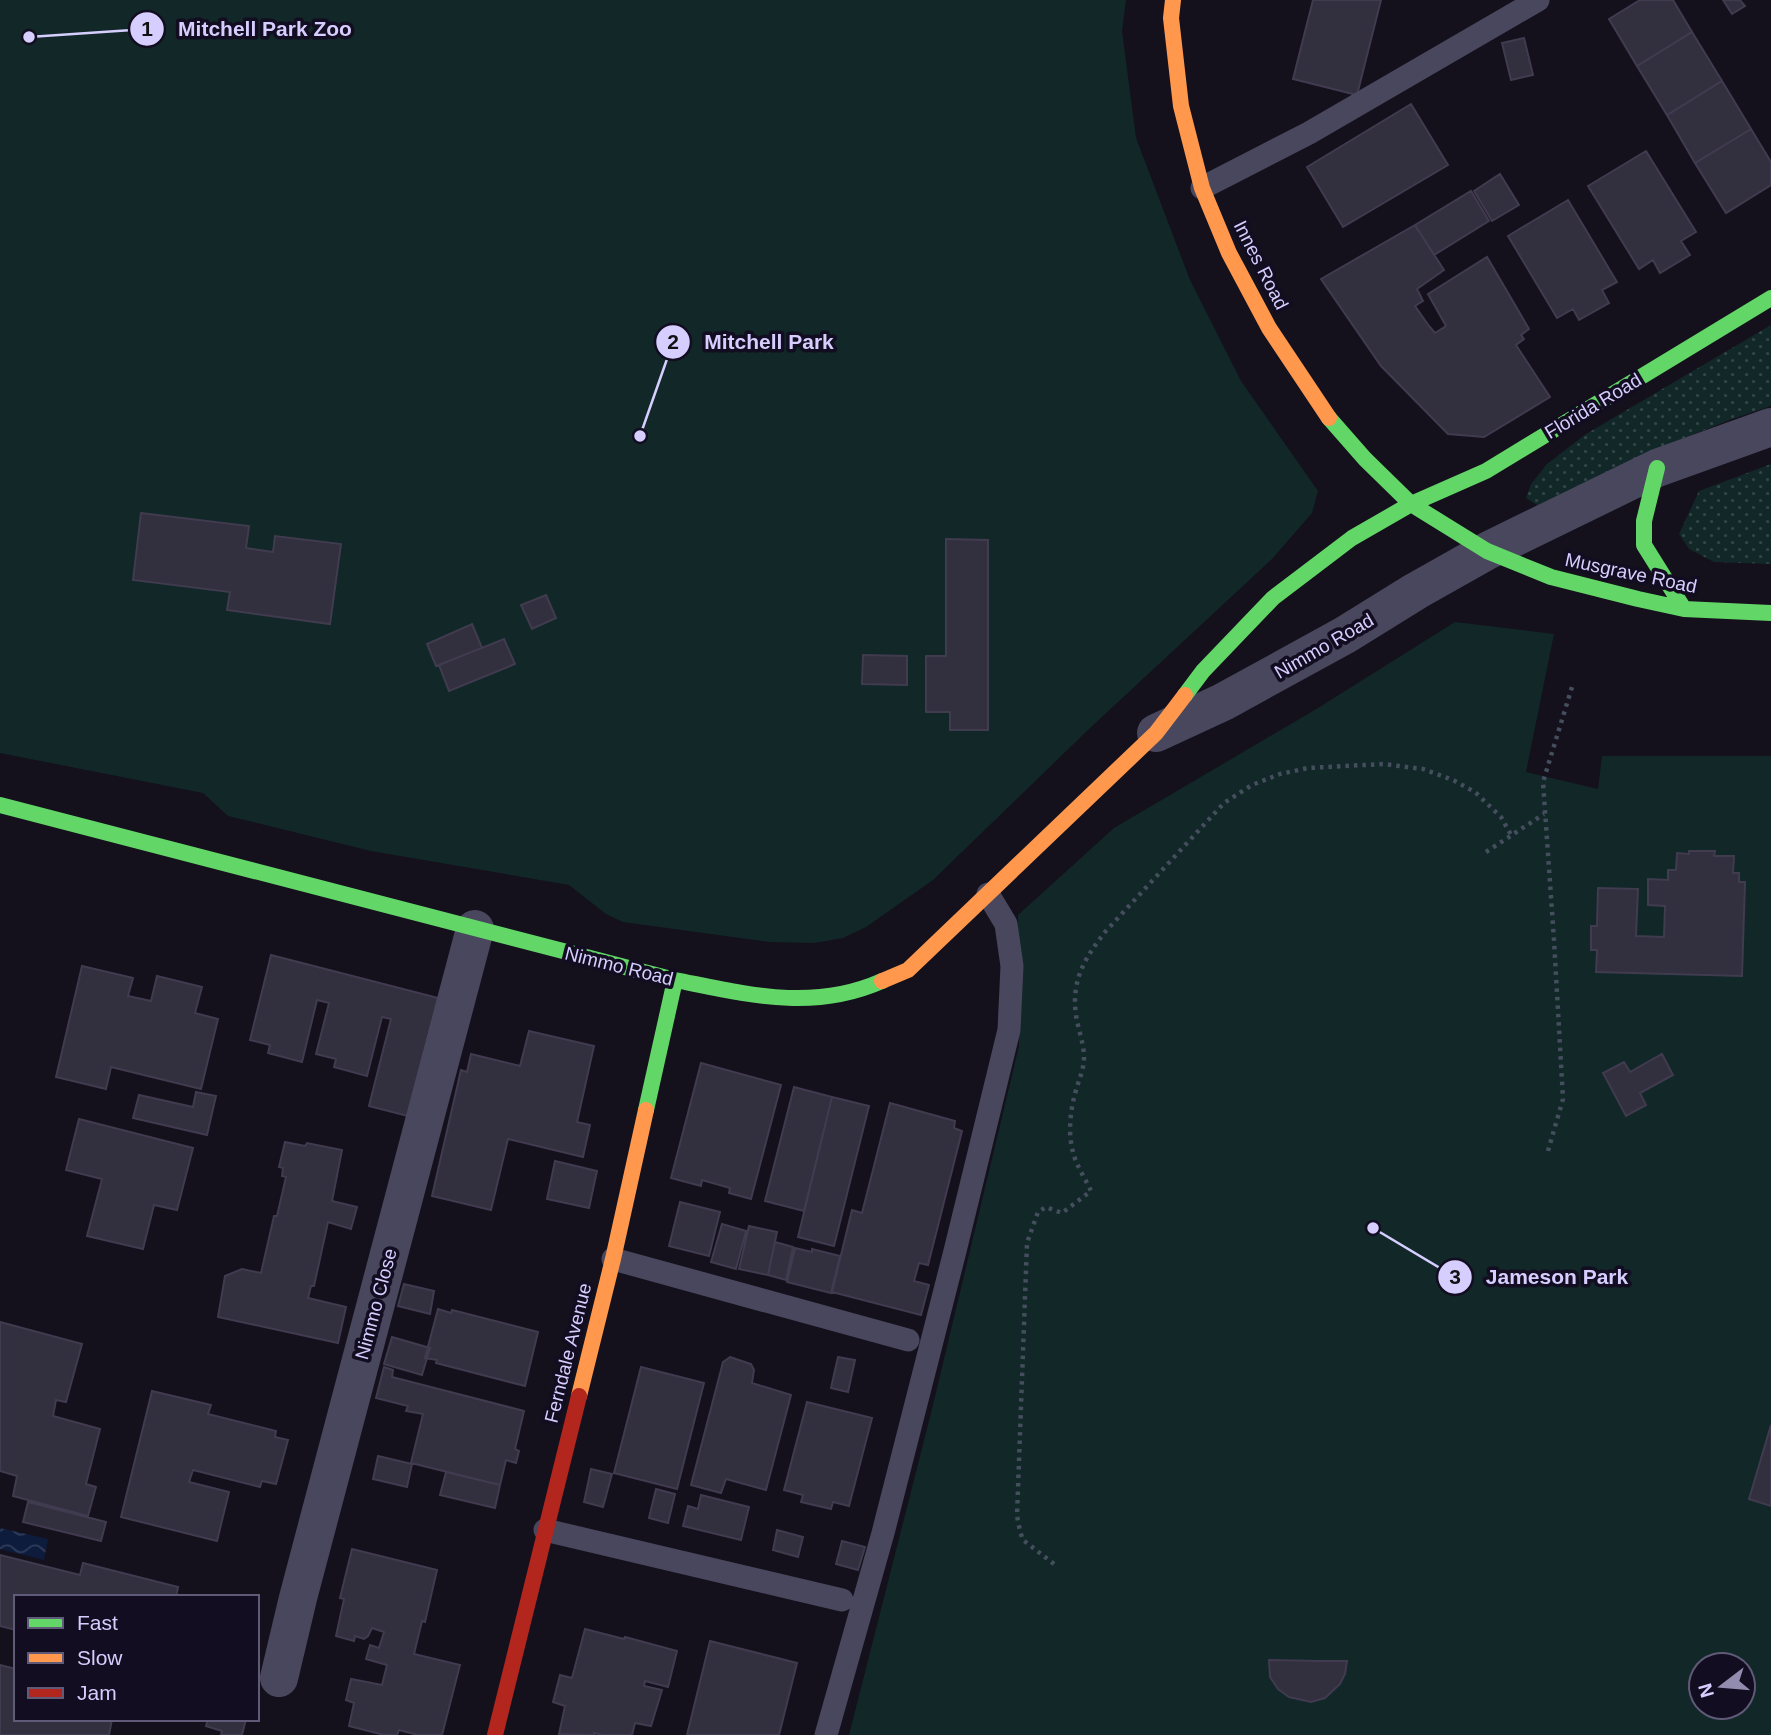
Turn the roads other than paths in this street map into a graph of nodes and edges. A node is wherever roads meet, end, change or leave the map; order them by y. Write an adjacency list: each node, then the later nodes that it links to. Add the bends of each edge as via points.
1 (1173, 0): 3 (street, Innes Road, via 1181,106)
2 (1538, 0): 3 (lane, via 1309,133)
3 (1202, 188): 7 (street, Innes Road, via 1269,328 1326,415)
4 (1771, 298): 7 (street, Florida Road, via 1486,471)
5 (1771, 427): 6 (street)
6 (1657, 468): 8 (street); 9 (street, via 1644,521 1644,545)
7 (1411, 504): 8 (street, Innes Road); 11 (street, Nimmo Road, via 1352,538 1273,597 1203,671)
8 (1487, 551): 9 (street, Musgrave Road, via 1551,577); 11 (street, Nimmo Road, via 1247,689)
9 (1684, 609): 10 (street, Musgrave Road)
10 (1771, 613)
11 (1156, 733): 13 (street, Nimmo Road)
12 (0, 805): 14 (street, Nimmo Road)
13 (988, 894): 15 (street, Nimmo Road, via 908,970 862,990 808,999 757,996); 22 (lane, via 1006,924 1012,966 1009,1030 883,1534)
14 (475, 929): 15 (street, Nimmo Road); 20 (street, Nimmo Close)
15 (675, 980): 16 (street, Ferndale Avenue)
16 (612, 1259): 17 (lane); 18 (street, Ferndale Avenue)
17 (908, 1340)
18 (545, 1530): 19 (lane); 21 (street, Ferndale Avenue)
19 (842, 1601)
20 (279, 1678)
21 (495, 1735)
22 (826, 1735)

